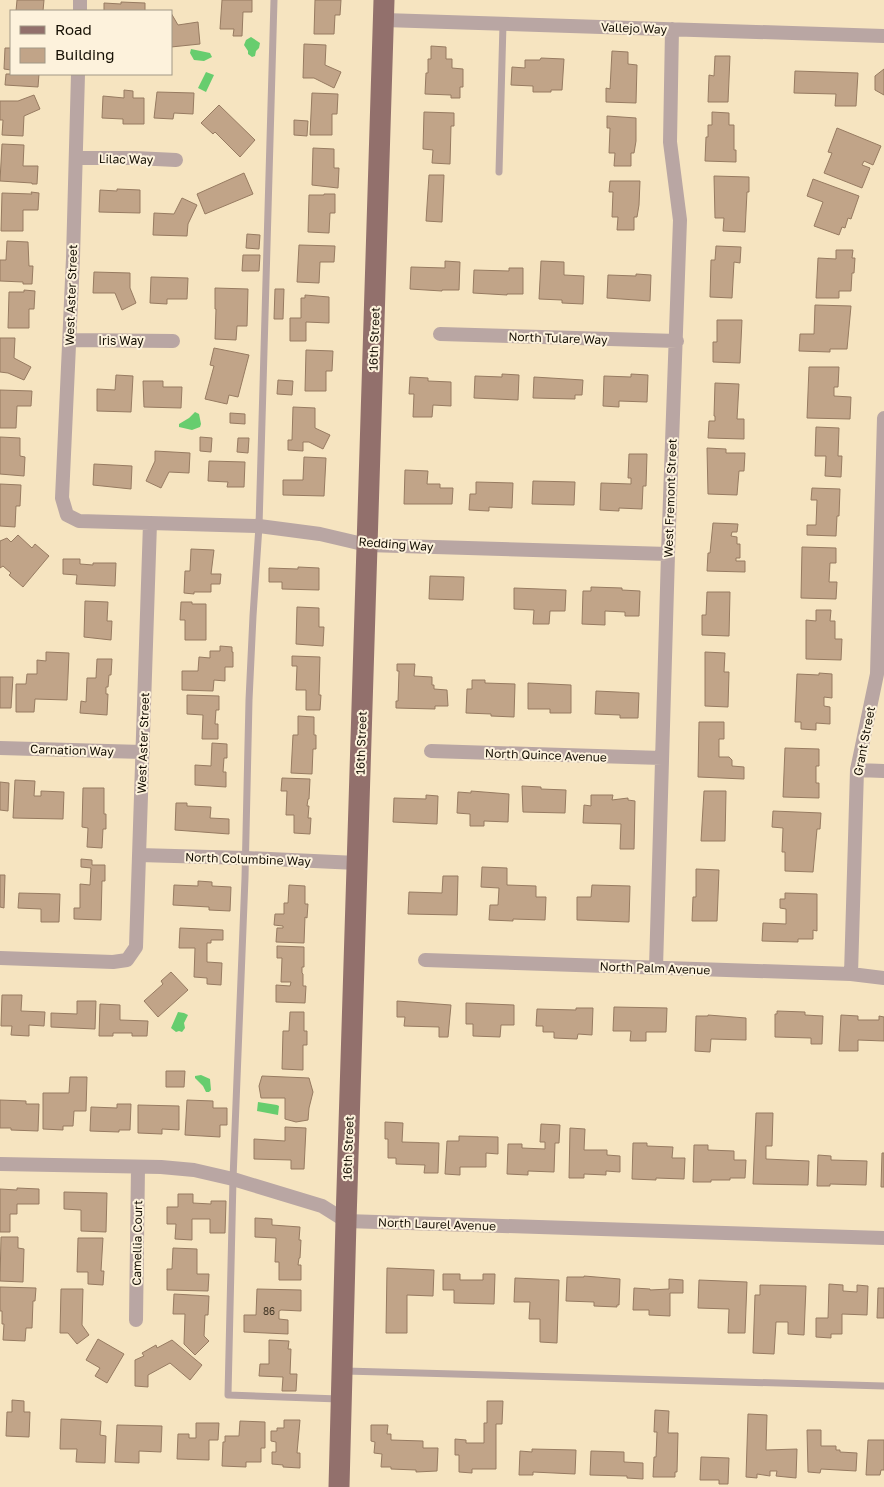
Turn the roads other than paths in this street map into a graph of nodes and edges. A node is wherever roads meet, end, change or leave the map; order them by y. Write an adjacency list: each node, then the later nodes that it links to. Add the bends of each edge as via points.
1 (274, 0): 17 (lane)
2 (384, 10): 3 (street, Vallejo Way); 18 (main road, 16th Street)
3 (503, 24): 4 (street, Vallejo Way); 9 (lane)
4 (672, 29): 5 (street, Vallejo Way); 13 (street, West Fremont Street, via 670,142 680,220)
5 (884, 36)
6 (78, 75): 7 (street, West Aster Street)
7 (76, 158): 8 (street, Lilac Way); 11 (street, West Aster Street)
8 (176, 160)
9 (499, 172)
10 (440, 334): 13 (street, North Tulare Way)
11 (69, 340): 12 (street, Iris Way); 15 (street, West Aster Street, via 62,498)
12 (173, 341)
13 (676, 341): 19 (street, West Fremont Street)
14 (884, 418): 20 (street, Grant Street)
15 (67, 515): 16 (street, Redding Way, via 79,521)
16 (150, 523): 17 (street, Redding Way); 23 (street, West Aster Street)
17 (260, 526): 18 (street, Redding Way, via 320,534); 28 (lane, via 252,616)
18 (368, 545): 19 (street, Redding Way); 29 (main road, 16th Street)
19 (668, 554): 24 (street, West Fremont Street)
20 (882, 559): 25 (street, Grant Street, via 877,674)
21 (0, 748): 23 (street, Carnation Way)
22 (431, 751): 24 (street, North Quince Avenue)
23 (143, 752): 27 (street, West Aster Street)
24 (662, 758): 32 (street, West Fremont Street)
25 (857, 770): 26 (street); 33 (street, Grant Street)
26 (884, 771)
27 (139, 855): 28 (street, North Columbine Way); 30 (street, West Aster Street, via 136,947 128,960)
28 (246, 858): 29 (street, North Columbine Way); 37 (lane)
29 (358, 863): 38 (main road, 16th Street)
30 (0, 958)
31 (425, 960): 32 (street, North Palm Avenue)
32 (656, 968): 33 (street, North Palm Avenue)
33 (851, 974): 34 (street, North Palm Avenue)
34 (884, 978)
35 (0, 1164): 36 (street)
36 (138, 1167): 37 (street, via 194,1170); 40 (street, Camellia Court)
37 (233, 1179): 38 (street, via 322,1206); 43 (lane, via 228,1395)
38 (346, 1221): 39 (street, North Laurel Avenue); 41 (main road, 16th Street)
39 (884, 1238)
40 (136, 1320)
41 (342, 1370): 42 (lane); 43 (main road, 16th Street)
42 (884, 1386)
43 (341, 1399): 44 (main road, 16th Street)
44 (339, 1487)

